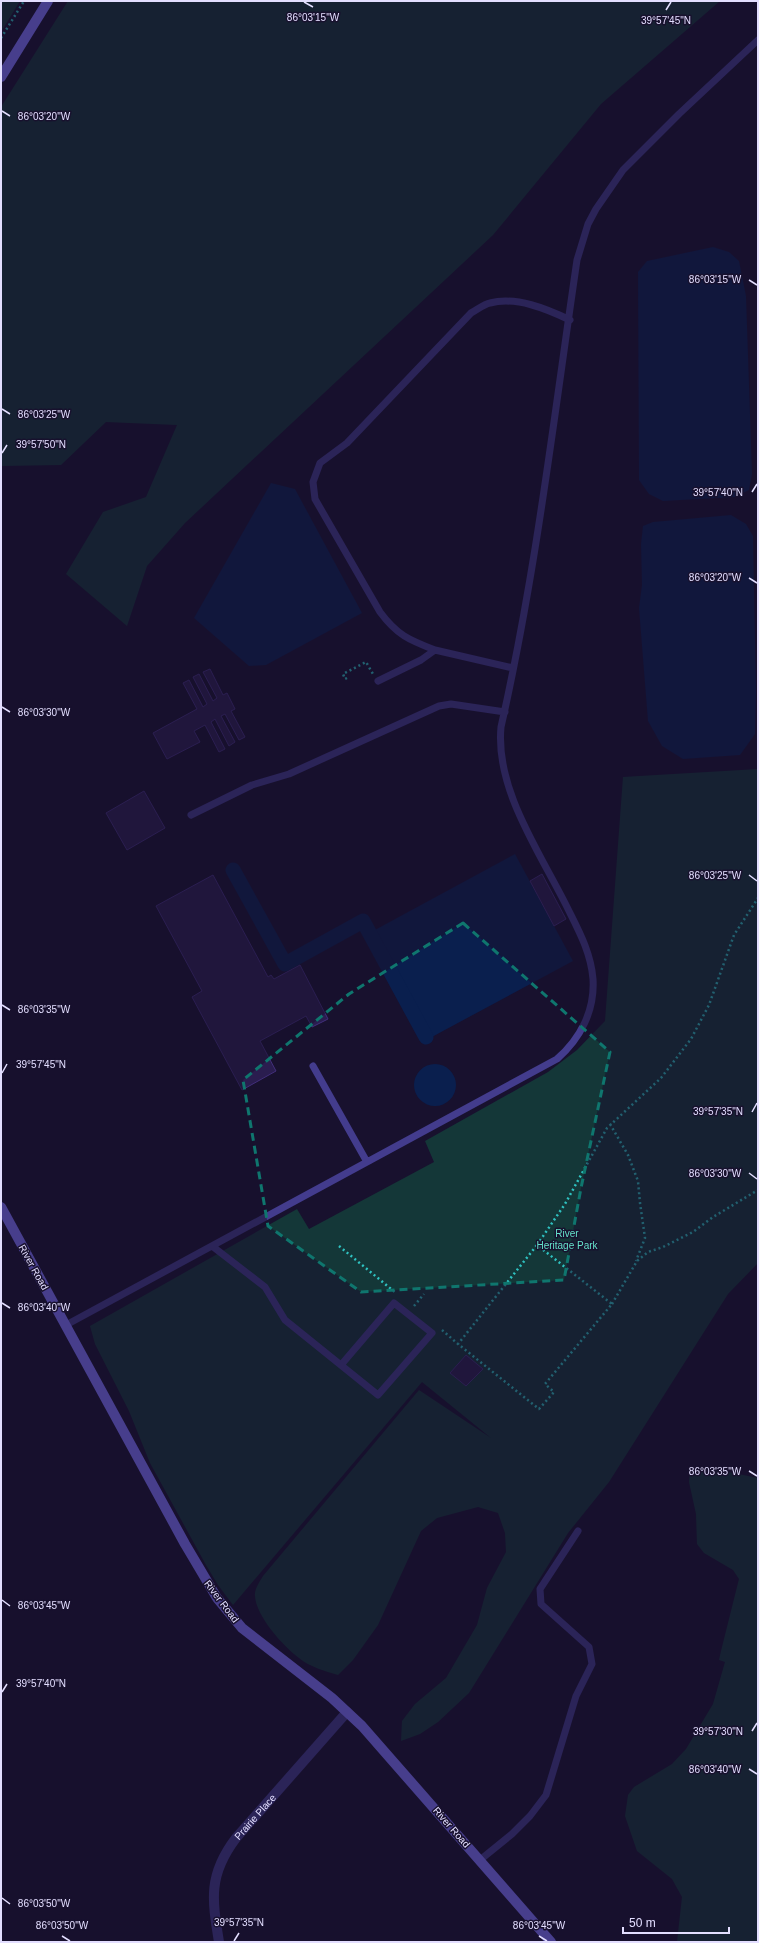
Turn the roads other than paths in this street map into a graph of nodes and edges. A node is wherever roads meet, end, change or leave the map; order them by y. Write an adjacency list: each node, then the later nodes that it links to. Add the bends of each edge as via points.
1 (48, 1): 3 (street)
2 (758, 40): 4 (lane, via 649,143 623,170 604,196 588,224 582,242)
3 (1, 77)
4 (570, 320): 5 (lane, via 532,304 509,302 490,303 471,313 346,443 320,463 313,482 315,499 380,612 392,627 409,639); 6 (lane, via 537,537)
5 (435, 650): 6 (lane); 7 (lane)
6 (513, 668): 8 (lane)
7 (378, 681)
8 (504, 712): 9 (lane, via 451,704 439,706 289,774 252,785); 11 (lane, via 499,745 511,793 583,938 589,958 593,980 588,1017 568,1050 557,1059)
9 (191, 815)
10 (314, 1066): 11 (lane)
11 (368, 1162): 13 (lane)
12 (2, 1210): 14 (street, River Road)
13 (212, 1246): 14 (lane); 15 (lane, via 265,1287 285,1320)
14 (66, 1325): 17 (street, River Road, via 221,1604 255,1639)
15 (341, 1365): 15 (lane, via 378,1395 432,1333 394,1303)
16 (578, 1531): 18 (lane, via 540,1589 541,1604 589,1647 592,1664 576,1696 546,1796 512,1834)
17 (347, 1712): 18 (street, River Road, via 385,1751); 19 (street, Prairie Place, via 236,1838 223,1857 216,1872 213,1891 213,1906)
18 (480, 1860): 20 (street, River Road)
19 (220, 1942)
20 (551, 1942)

